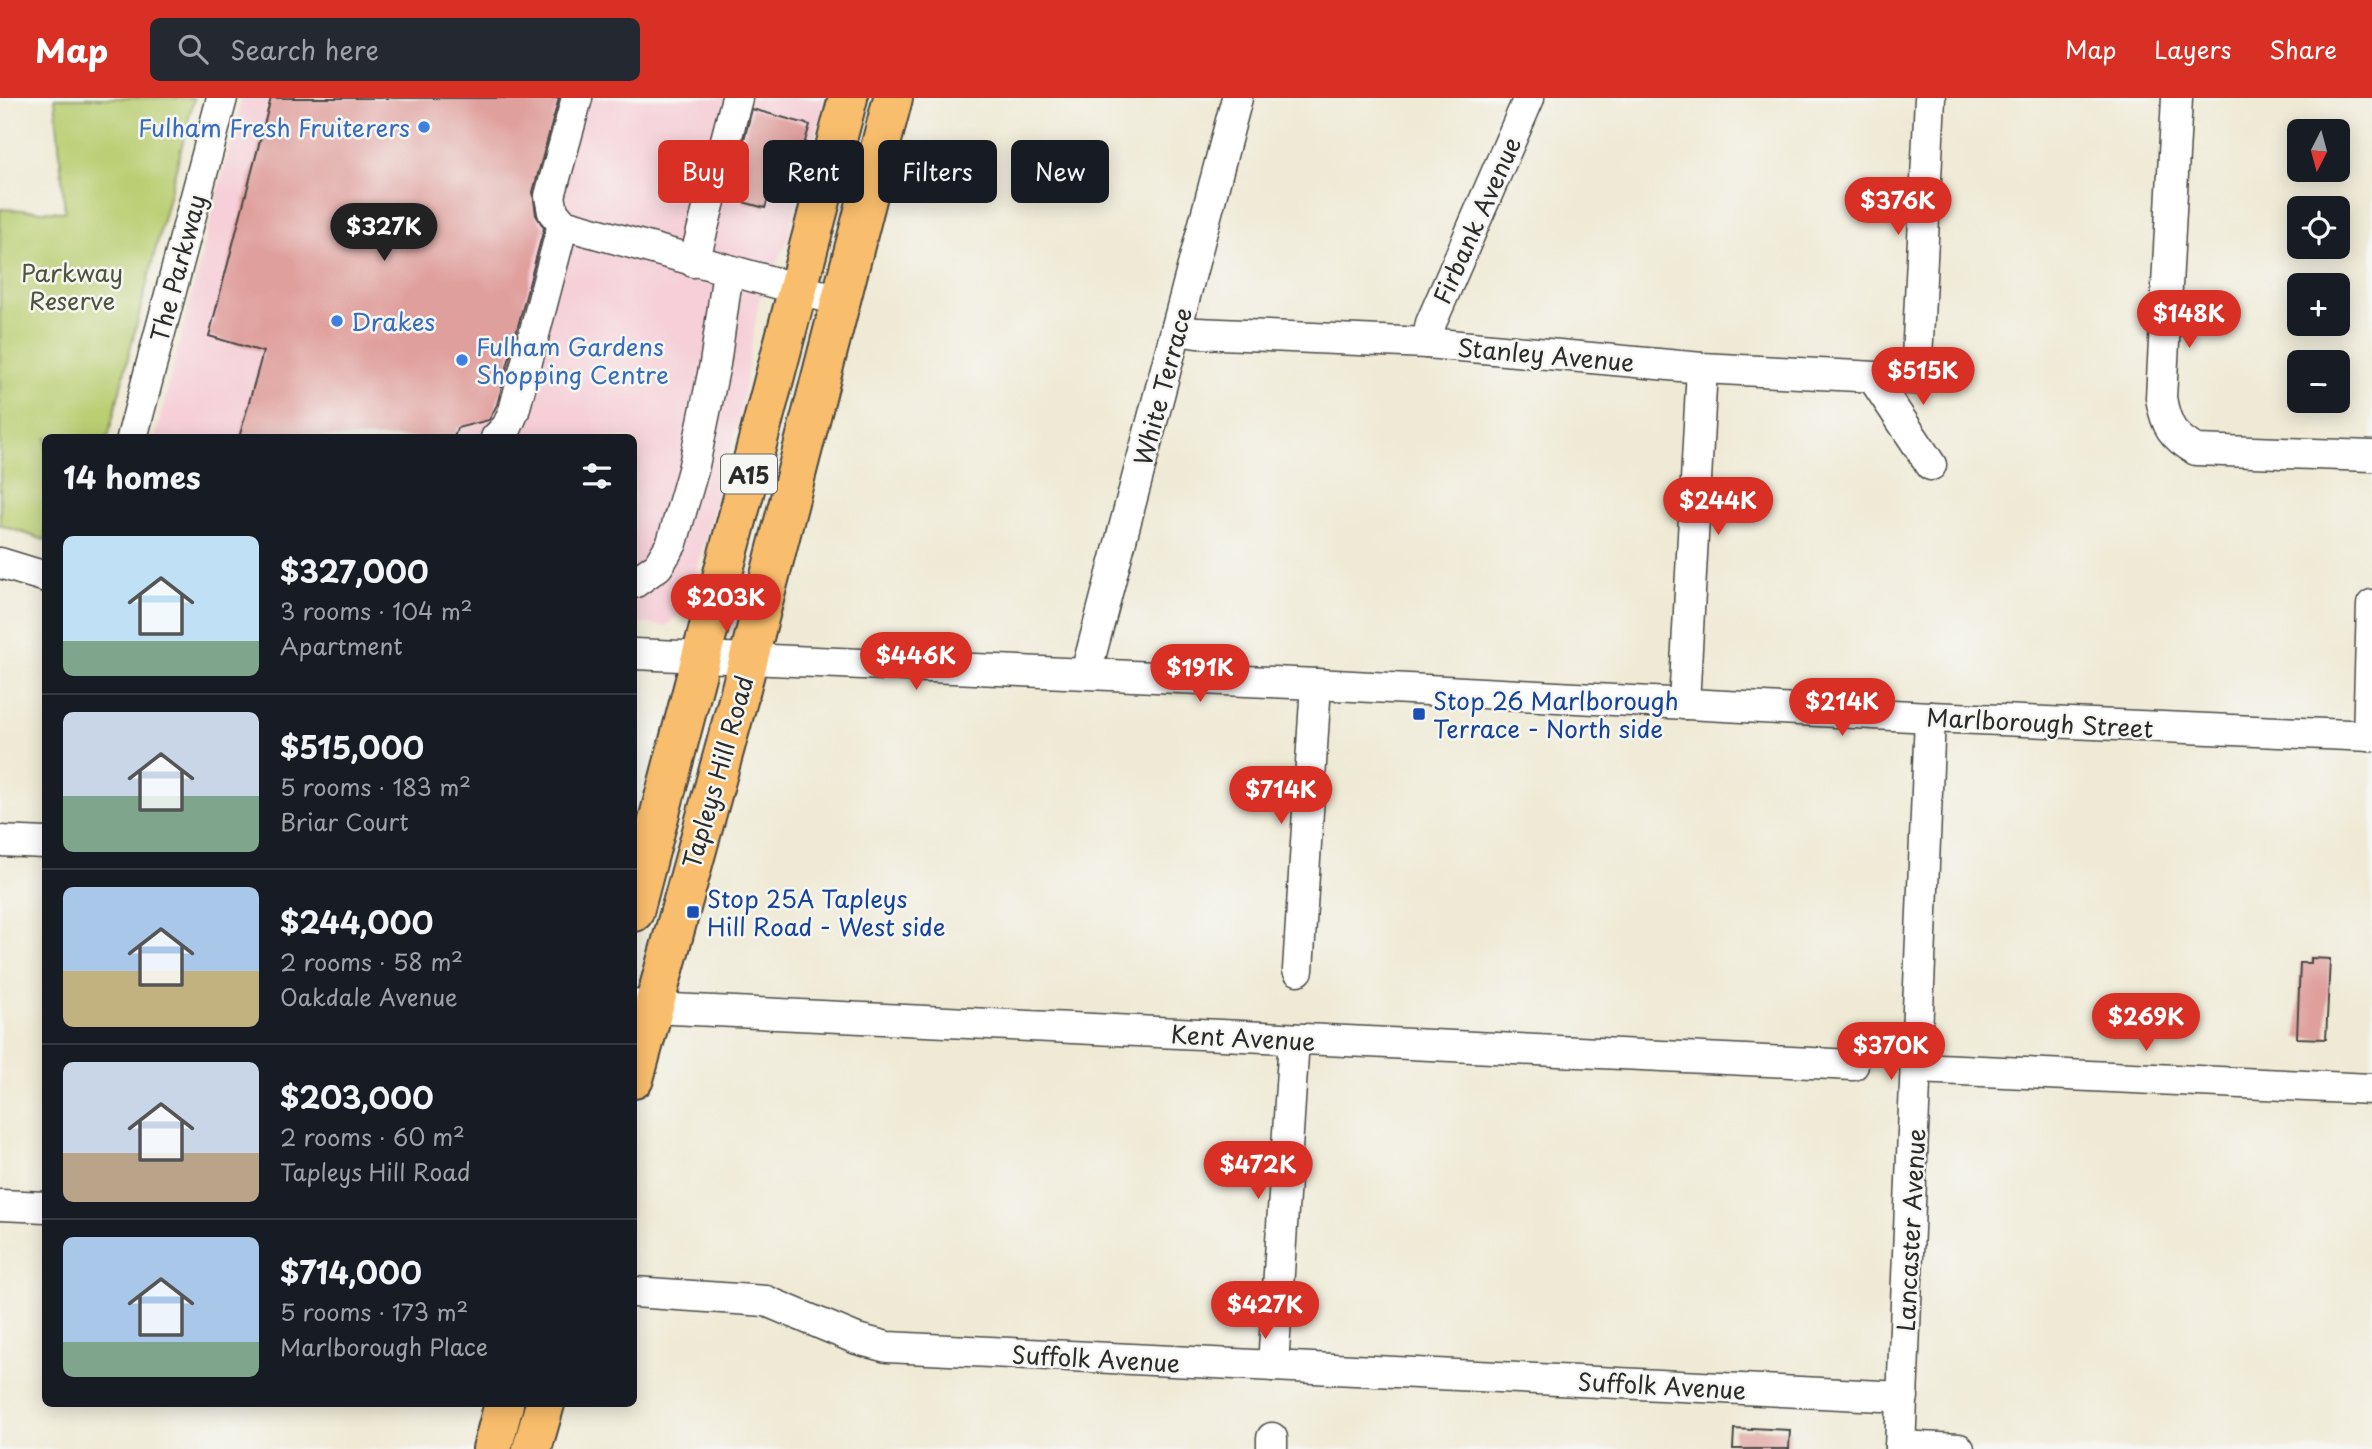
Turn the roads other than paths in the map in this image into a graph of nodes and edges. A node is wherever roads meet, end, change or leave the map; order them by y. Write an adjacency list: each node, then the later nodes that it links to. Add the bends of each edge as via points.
1 (222, 98): 19 (street, The Parkway)
2 (577, 98): 10 (street, via 550,197 553,212)
3 (737, 98): 11 (street)
4 (848, 98): 13 (main road, Tapleys Hill Road / A15)
5 (893, 98): 14 (main road, Tapleys Hill Road / A15)
6 (1237, 98): 15 (street, White Terrace)
7 (1529, 98): 16 (street, Firbank Avenue, via 1431,323)
8 (1930, 98): 18 (street, Stanley Avenue, via 1916,379)
9 (2177, 98): 21 (street, via 2161,398 2165,419 2178,439 2196,450)
10 (563, 225): 11 (street); 20 (street, via 514,411)
11 (694, 262): 12 (street)
12 (727, 271): 13 (street); 25 (street, via 715,364 672,543 658,566)
13 (797, 289): 14 (street); 28 (main road, Tapleys Hill Road / A15)
14 (841, 300): 29 (main road, Tapleys Hill Road / A15)
15 (1177, 330): 16 (street, Stanley Avenue); 30 (street, White Terrace)
16 (1427, 343): 17 (street, Stanley Avenue)
17 (1702, 368): 18 (street, Stanley Avenue); 32 (street)
18 (1873, 378): 22 (street)
19 (133, 434)
20 (500, 434)
21 (2372, 456)
22 (1931, 464)
23 (0, 563): 24 (street)
24 (42, 576)
25 (637, 581)
26 (2372, 605): 34 (street)
27 (637, 654): 28 (street, Marlborough Street)
28 (701, 658): 29 (street, Marlborough Street); 37 (main road, Tapleys Hill Road / A15)
29 (748, 660): 30 (street, Marlborough Street); 39 (main road, Tapleys Hill Road / A15)
30 (1086, 673): 31 (street, Marlborough Street)
31 (1316, 684): 32 (street, Marlborough Street); 38 (street)
32 (1684, 704): 33 (street, Marlborough Street)
33 (1930, 717): 34 (street, Marlborough Street); 43 (street, Lancaster Avenue)
34 (2370, 736)
35 (0, 841): 36 (street)
36 (42, 843)
37 (638, 874)
38 (1298, 970)
39 (642, 1007): 40 (street, Kent Avenue); 41 (main road, Tapleys Hill Road / A15)
40 (1294, 1039): 42 (street, Kent Avenue); 48 (street)
41 (637, 1052)
42 (1853, 1065)
43 (1917, 1068): 44 (street); 49 (street, Lancaster Avenue)
44 (2372, 1089)
45 (0, 1205): 46 (street)
46 (42, 1207)
47 (637, 1292): 48 (street, Suffolk Avenue, via 766,1301 887,1348)
48 (1273, 1366): 49 (street, Suffolk Avenue)
49 (1903, 1397): 52 (street, Lancaster Avenue)
50 (503, 1407): 53 (main road)
51 (544, 1407): 54 (main road)
52 (1900, 1447): 55 (street)
53 (492, 1449)
54 (532, 1449)
55 (1959, 1449)

